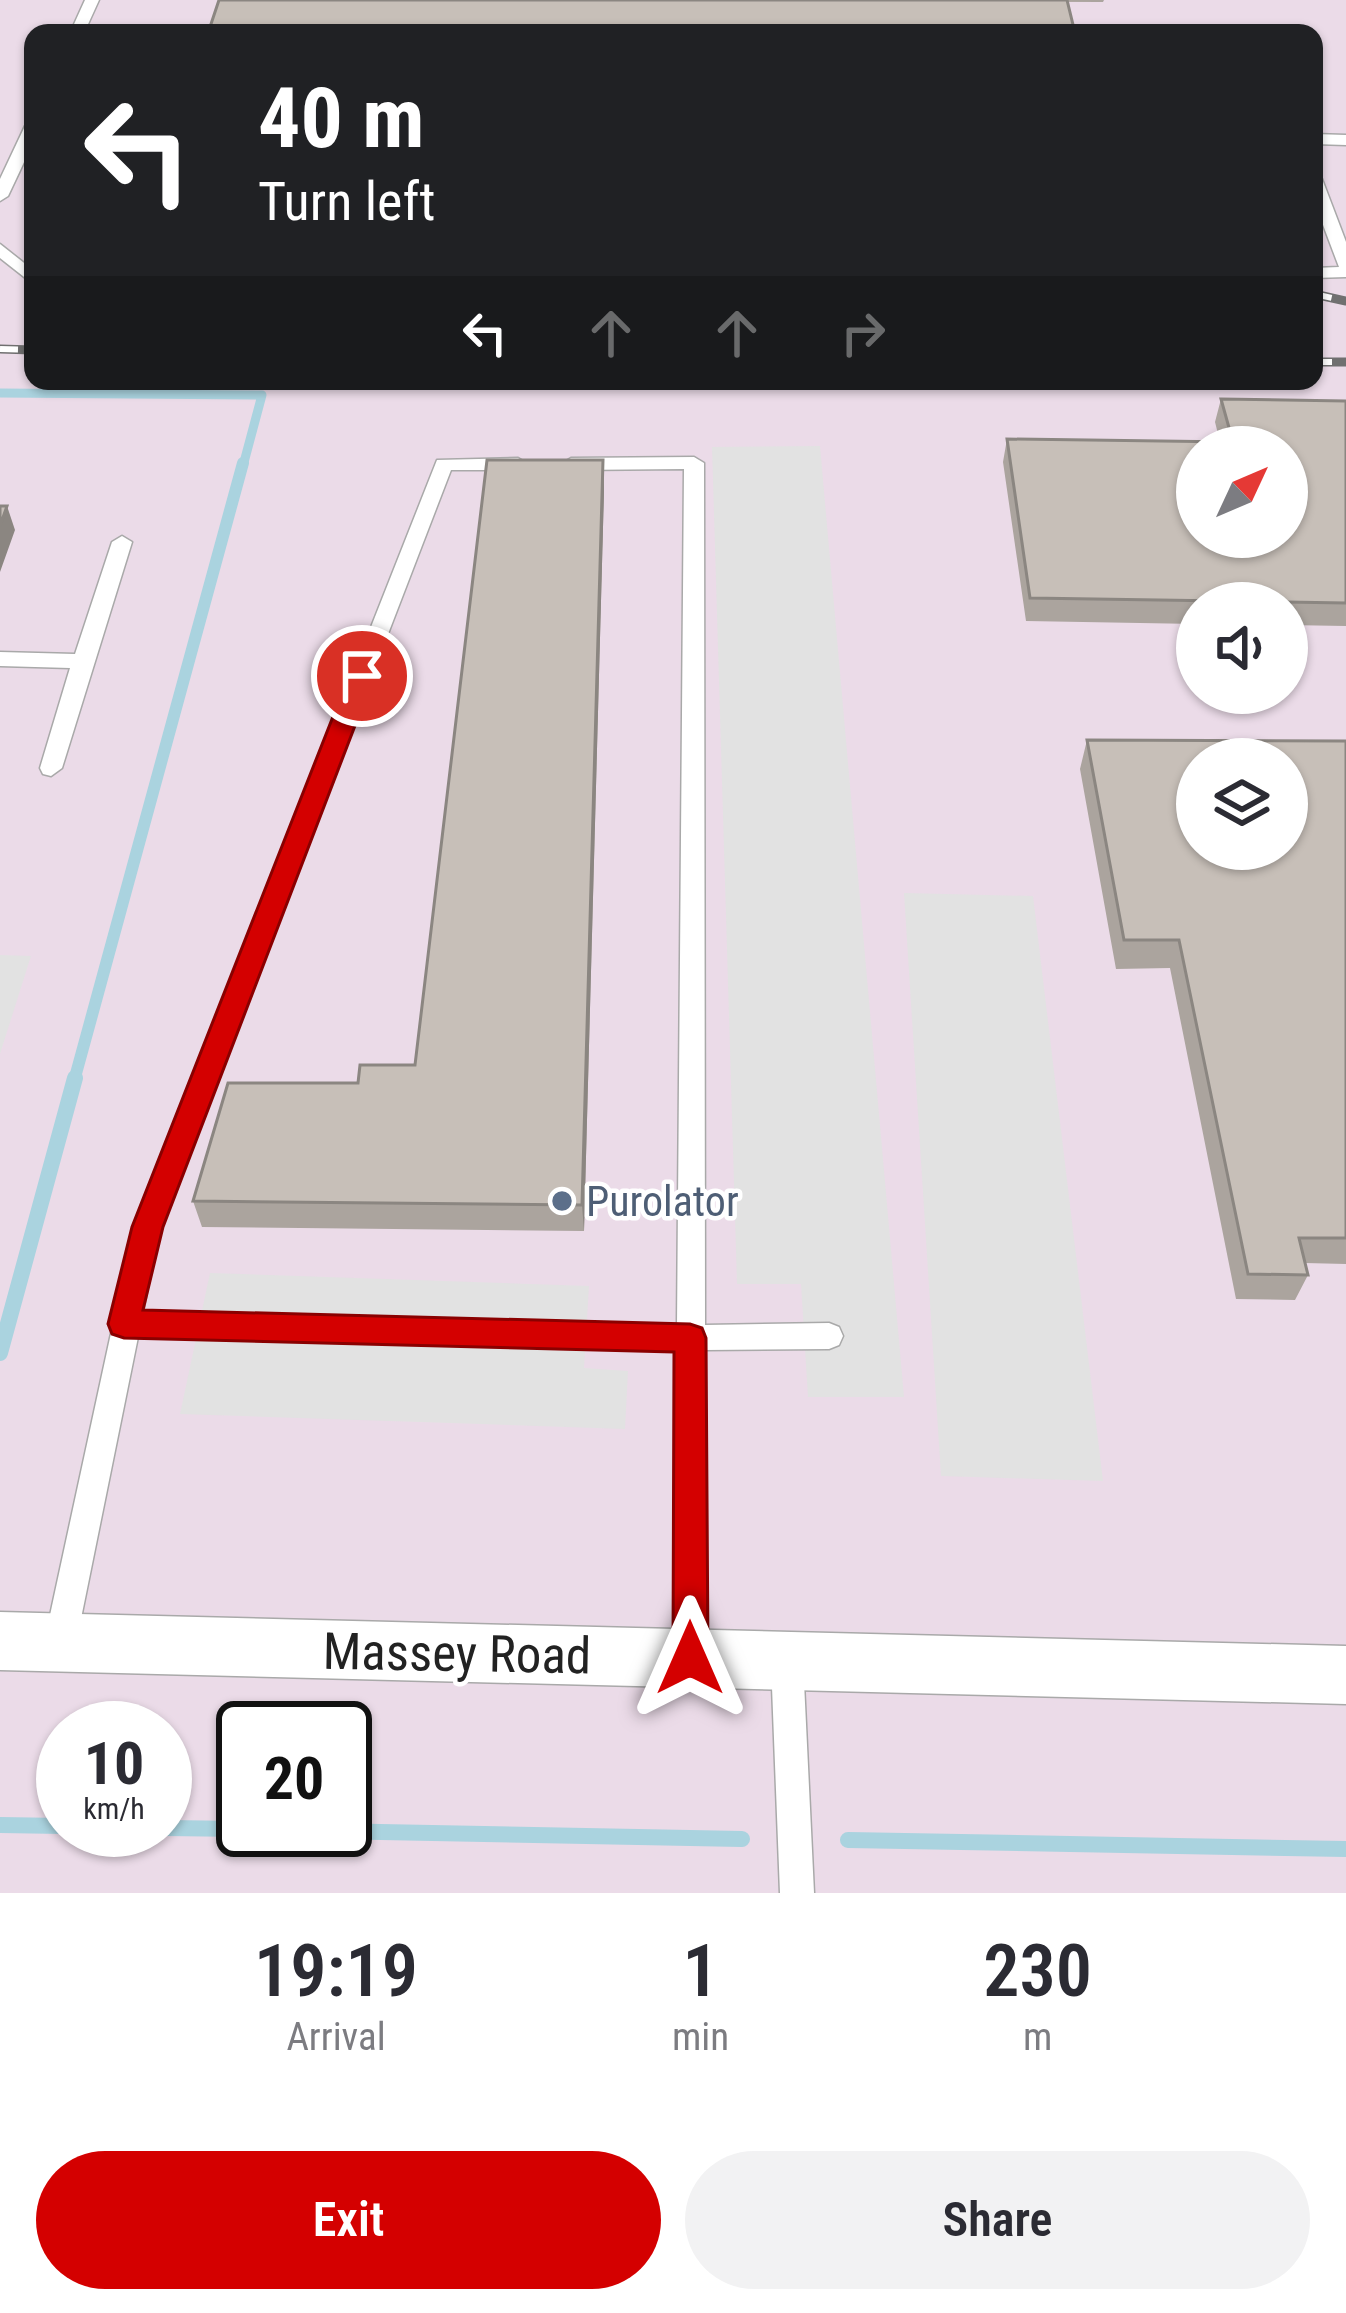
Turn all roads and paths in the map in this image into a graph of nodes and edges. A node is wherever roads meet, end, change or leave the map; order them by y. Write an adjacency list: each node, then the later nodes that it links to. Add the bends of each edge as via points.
1 (24, 145): 2 (lane)
2 (0, 196)
3 (1323, 204): 5 (lane)
4 (0, 249): 6 (lane)
5 (1346, 268)
6 (24, 272)
7 (122, 542): 9 (lane)
8 (0, 659): 9 (lane)
9 (83, 661): 10 (lane)
10 (51, 768)
11 (124, 1324): 13 (lane); 13 (lane, via 147,1227 444,464 694,463); 15 (lane)
12 (829, 1336): 13 (lane)
13 (690, 1338): 16 (lane)
14 (0, 1641): 15 (street, Massey Road)
15 (60, 1643): 16 (street, Massey Road)
16 (690, 1658): 17 (street, Massey Road)
17 (787, 1661): 18 (street, Massey Road); 19 (lane)
18 (1346, 1675)
19 (797, 1893)

